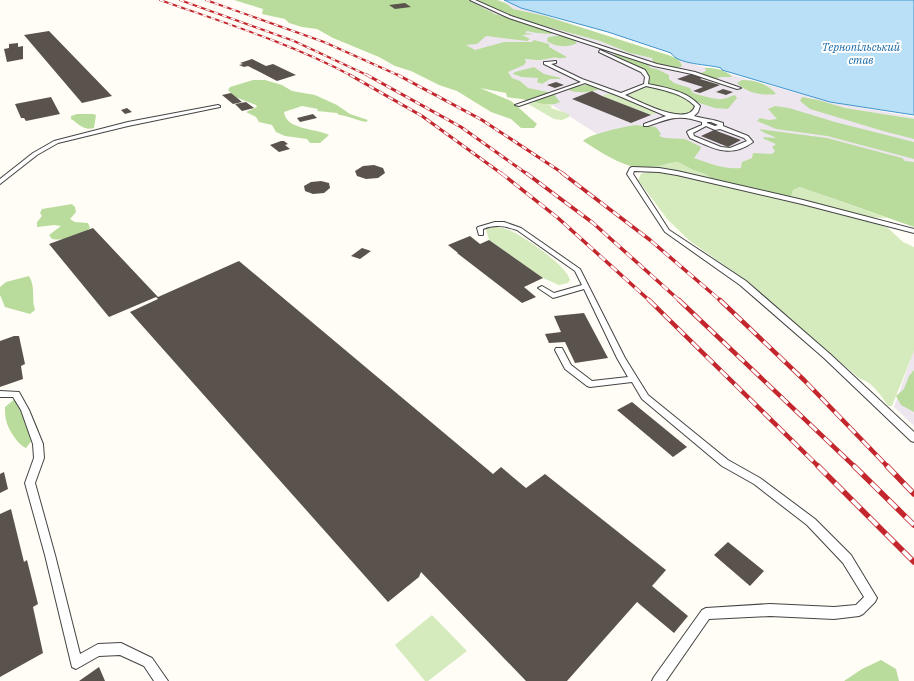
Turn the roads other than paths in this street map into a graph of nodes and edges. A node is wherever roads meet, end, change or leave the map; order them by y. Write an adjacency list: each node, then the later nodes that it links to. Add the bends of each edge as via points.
1 (472, 0): 2 (lane, via 510,17)
2 (590, 43): 5 (lane, via 596,49 643,72 647,77); 6 (lane)
3 (554, 62): 4 (lane, via 546,63)
4 (585, 82): 7 (lane); 8 (lane)
5 (646, 85): 7 (lane); 11 (lane, via 694,101 698,106 696,112)
6 (739, 88)
7 (621, 95): 10 (lane)
8 (517, 105)
9 (218, 106): 14 (lane, via 56,142 24,162)
10 (670, 116): 11 (lane); 13 (lane)
11 (690, 116): 12 (lane)
12 (705, 123): 12 (lane, via 690,132 692,137 720,149 731,150 750,142 746,137 720,127 721,124 718,122)
13 (646, 124)
14 (0, 182)
15 (914, 231): 22 (lane, via 671,172 644,168 632,169 630,174 667,231 743,283 827,356)
16 (481, 234): 17 (lane, via 480,228 498,223 518,229 578,270)
17 (586, 286): 18 (lane, via 553,296); 20 (lane)
18 (542, 288)
19 (559, 350): 20 (lane, via 568,367 590,384)
20 (634, 379): 24 (lane, via 645,397 725,463 757,481 811,522 847,558 871,598 859,610 834,613 770,610 706,614)
21 (0, 394): 23 (lane, via 16,394 38,444 39,458 30,483 76,663 98,650 121,649 148,662)
22 (914, 438)
23 (162, 681)
24 (658, 681)

